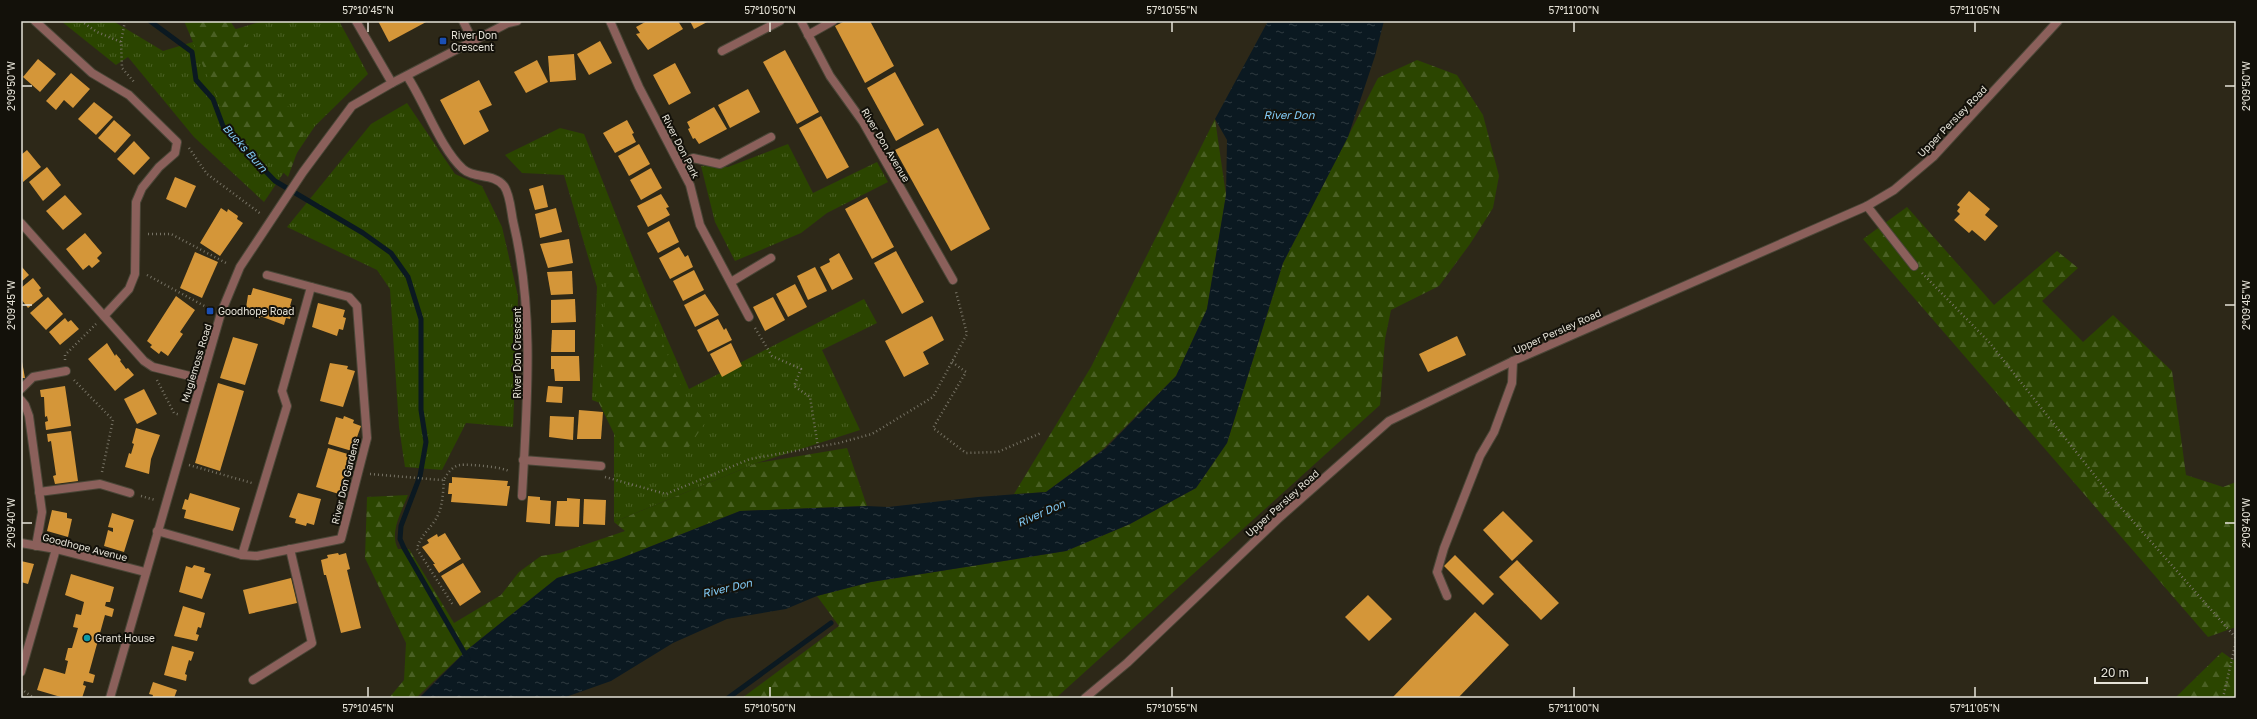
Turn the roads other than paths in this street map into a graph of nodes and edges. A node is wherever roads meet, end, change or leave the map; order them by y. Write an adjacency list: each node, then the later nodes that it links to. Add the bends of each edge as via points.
1 (35, 21): 25 (street, via 92,73 129,95 177,142 175,153 159,167 142,188 136,202 135,273 129,289)
2 (356, 21): 14 (street)
3 (463, 21): 11 (street)
4 (517, 21): 11 (street, Mugiemoss Road)
5 (610, 21): 16 (street, River Don Park, via 639,87)
6 (780, 21): 12 (street)
7 (801, 21): 10 (street, River Don Avenue)
8 (833, 21): 10 (street)
9 (2058, 21): 17 (street, Upper Persley Road, via 1933,157 1894,190)
10 (808, 35): 22 (street, River Don Avenue, via 830,76 863,122)
11 (473, 41): 13 (street, Mugiemoss Road)
12 (722, 51)
13 (407, 76): 14 (street, Mugiemoss Road); 32 (street, River Don Crescent, via 453,159 465,171 498,180 505,187 519,245 526,295 528,384)
14 (392, 83): 29 (street, Mugiemoss Road, via 352,106 303,172 240,267 221,313)
15 (772, 137): 16 (street, via 720,164 693,158)
16 (680, 165): 23 (street, River Don Park, via 690,185 700,224)
17 (1867, 206): 20 (street); 27 (street, Upper Persley Road)
18 (21, 223): 25 (street)
19 (772, 258): 23 (street)
20 (1914, 266)
21 (267, 275): 24 (street, River Don Gardens)
22 (953, 280)
23 (731, 282): 26 (street, River Don Park)
24 (311, 287): 41 (street, River Don Gardens, via 349,297 357,306 367,438 341,539); 42 (street, via 282,391 287,406)
25 (104, 316): 29 (street, via 144,362)
26 (749, 317)
27 (1513, 360): 44 (street, via 1512,383 1494,432 1480,456 1437,572); 48 (street, Upper Persley Road, via 1389,420 1279,518 1127,663)
28 (66, 371): 30 (street, via 33,377)
29 (202, 379): 37 (street, Mugiemoss Road)
30 (21, 389)
31 (21, 400): 34 (street, via 29,416)
32 (523, 460): 33 (street); 36 (street, River Don Crescent)
33 (601, 466)
34 (39, 492): 35 (street, via 100,484); 39 (street, via 42,519)
35 (130, 493)
36 (522, 496)
37 (157, 531): 42 (street, River Don Gardens); 43 (street, Mugiemoss Road)
38 (21, 543): 39 (street, Goodhope Avenue)
39 (36, 546): 40 (street, Goodhope Avenue)
40 (56, 549): 43 (street, Goodhope Avenue); 45 (street)
41 (290, 549): 42 (street, River Don Gardens, via 257,556); 46 (street, via 312,643)
42 (242, 555)
43 (145, 572): 47 (street, Mugiemoss Road)
44 (1447, 596)
45 (21, 672)
46 (254, 680)
47 (110, 698)
48 (1085, 698)

